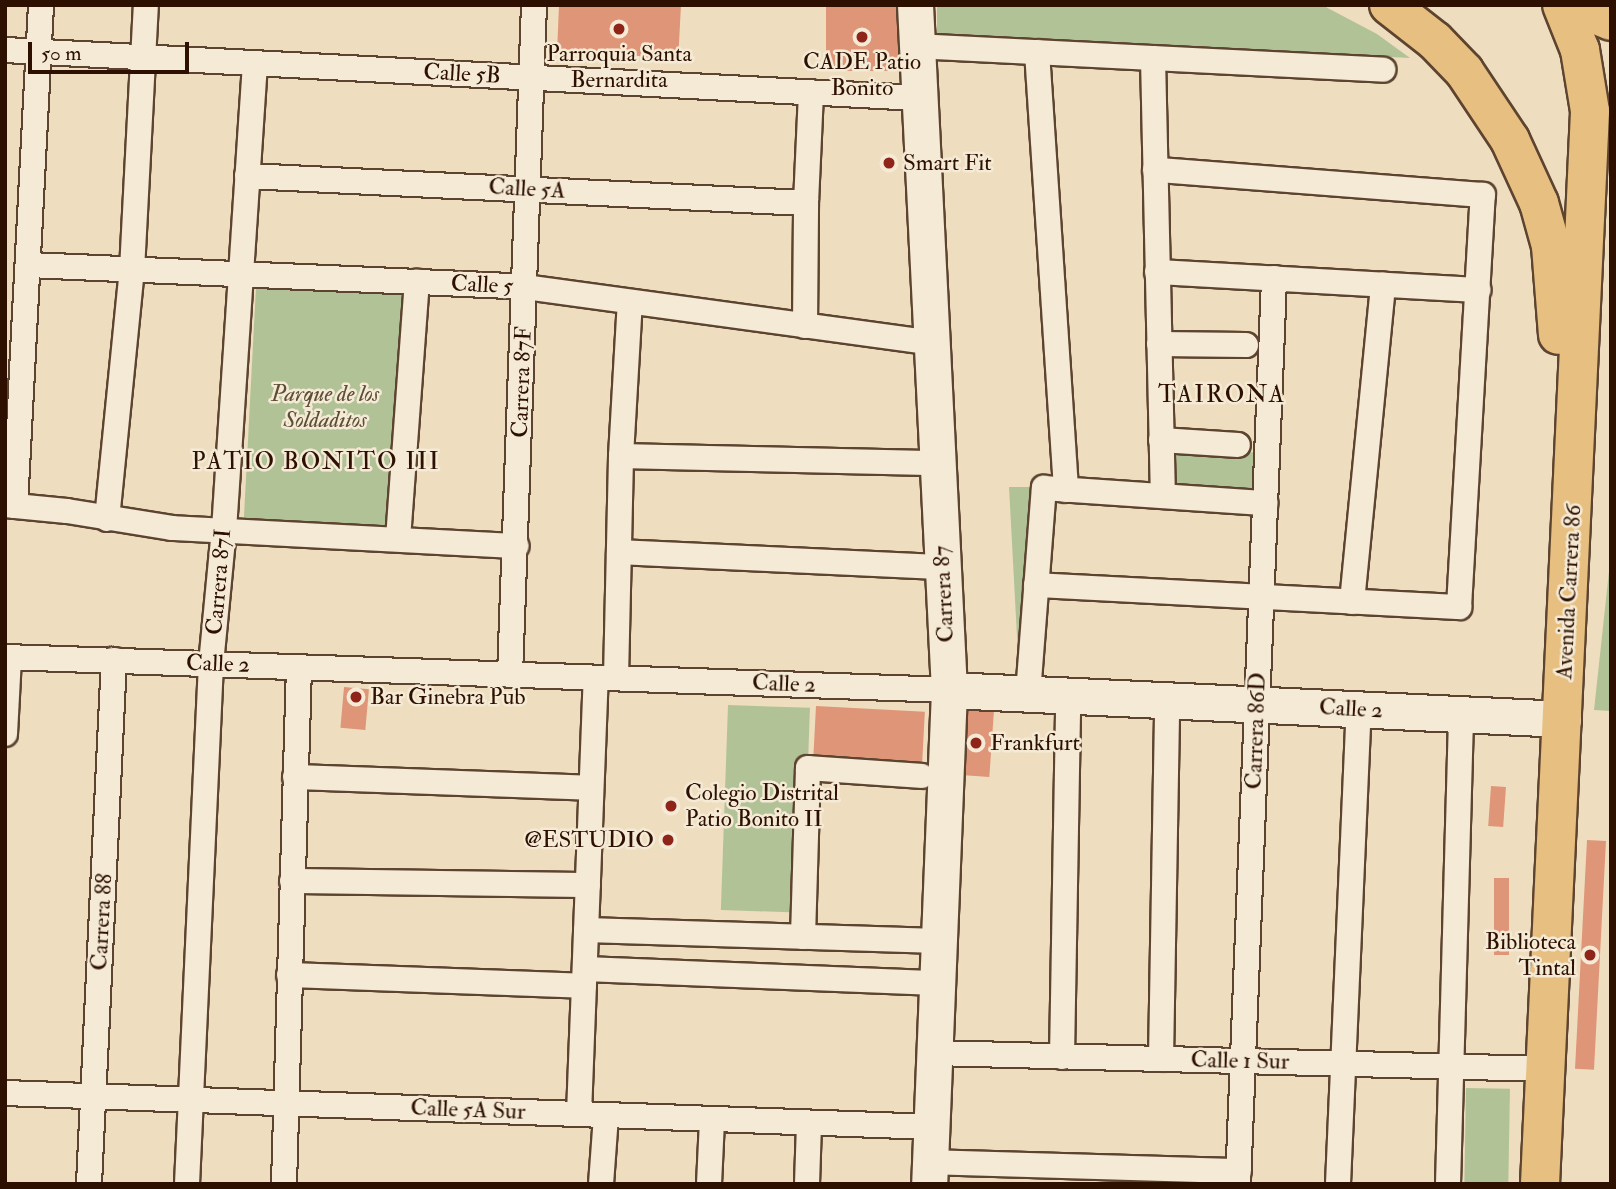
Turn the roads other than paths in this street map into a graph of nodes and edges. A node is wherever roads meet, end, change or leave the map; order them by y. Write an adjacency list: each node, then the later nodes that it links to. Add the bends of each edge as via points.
1 (41, 5): 11 (street)
2 (146, 5): 13 (street)
3 (534, 5): 17 (street, Carrera 87F)
4 (915, 5): 9 (street, Carrera 87)
5 (1389, 5): 59 (main road, via 1435,41 1484,99 1526,172 1546,223 1557,295 1555,476)
6 (1562, 5): 59 (main road, Avenida Carrera 86, via 1580,50 1590,111)
7 (1574, 5): 8 (main road)
8 (1611, 21)
9 (917, 46): 12 (street); 19 (street, Carrera 87)
10 (5, 50): 11 (street, Calle 5B)
11 (39, 52): 13 (street, Calle 5B); 24 (street)
12 (1037, 52): 14 (street); 43 (street)
13 (143, 58): 15 (street, Calle 5B); 25 (street)
14 (1153, 58): 16 (street); 20 (street)
15 (255, 64): 17 (street, Calle 5B); 21 (street, Carrera 87I)
16 (1382, 70)
17 (531, 78): 18 (street, Calle 5B); 22 (street, Carrera 87F)
18 (811, 92): 19 (street, Calle 5B); 23 (street)
19 (919, 98): 35 (street, Carrera 87)
20 (1155, 170): 26 (street); 32 (street, via 1483,195)
21 (247, 176): 22 (street, Calle 5A); 27 (street, Carrera 87I)
22 (528, 189): 23 (street, Calle 5A); 31 (street, Carrera 87F)
23 (806, 203): 34 (street)
24 (29, 265): 25 (street, Calle 5); 38 (street)
25 (132, 270): 27 (street, Calle 5); 47 (street)
26 (1157, 272): 28 (street); 36 (street)
27 (241, 274): 29 (street, Calle 5); 48 (street, Carrera 87I)
28 (1274, 278): 30 (street); 45 (street, Carrera 86D)
29 (417, 282): 31 (street, Calle 5); 49 (street)
30 (1383, 285): 32 (street); 55 (street)
31 (525, 287): 33 (street, Calle 5); 50 (street, Carrera 87F)
32 (1478, 290): 55 (street, via 1459,607)
33 (630, 302): 34 (street, Calle 5); 41 (street)
34 (805, 326): 35 (street, Calle 5)
35 (932, 342): 42 (street, Carrera 87)
36 (1159, 344): 37 (street); 39 (street)
37 (1246, 345)
38 (13, 397): 46 (street)
39 (1161, 440): 40 (street); 44 (street)
40 (1238, 445)
41 (621, 456): 42 (street); 51 (street)
42 (938, 463): 52 (street, Carrera 87)
43 (1055, 489): 44 (street); 53 (street)
44 (1163, 496): 45 (street)
45 (1265, 503): 54 (street, Carrera 86D)
46 (10, 505): 47 (street)
47 (107, 519): 48 (street)
48 (224, 530): 49 (street); 58 (street, Carrera 87I)
49 (398, 539): 50 (street)
50 (517, 545): 61 (street, Carrera 87F)
51 (619, 552): 52 (street); 62 (street)
52 (943, 568): 63 (street, Carrera 87)
53 (1036, 585): 54 (street); 64 (street)
54 (1261, 597): 55 (street); 67 (street, Carrera 86D)
55 (1352, 602)
56 (7, 657): 57 (street, Calle 2); 71 (street)
57 (114, 660): 58 (street, Calle 2); 91 (street, Carrera 88)
58 (211, 664): 60 (street, Calle 2); 92 (street, Carrera 87I)
59 (1566, 665): 70 (main road, Avenida Carrera 86)
60 (299, 667): 61 (street, Calle 2); 73 (street)
61 (510, 675): 62 (street, Calle 2)
62 (606, 678): 63 (street, Calle 2); 74 (street)
63 (949, 690): 64 (street, Calle 2); 79 (street, Carrera 87)
64 (1028, 694): 65 (street, Calle 2)
65 (1068, 696): 66 (street, Calle 2); 84 (street)
66 (1167, 701): 67 (street, Calle 2); 85 (street)
67 (1257, 705): 68 (street, Calle 2); 86 (street, Carrera 86D)
68 (1359, 710): 69 (street, Calle 2); 87 (street)
69 (1461, 714): 70 (street, Calle 2); 88 (street)
70 (1563, 719): 89 (main road, Avenida Carrera 86)
71 (5, 734)
72 (922, 776): 78 (street, via 808,768)
73 (295, 777): 74 (street); 75 (street)
74 (591, 788): 76 (street)
75 (292, 881): 76 (street); 80 (street)
76 (588, 885): 77 (street)
77 (586, 930): 78 (street); 81 (street)
78 (803, 937): 79 (street)
79 (939, 941): 82 (street, Carrera 87)
80 (289, 975): 81 (street); 93 (street)
81 (584, 977): 82 (street); 94 (street)
82 (937, 983): 83 (street, Carrera 87)
83 (934, 1053): 84 (street, Calle 1 Sur); 98 (street, Carrera 87)
84 (1062, 1057): 85 (street, Calle 1 Sur)
85 (1161, 1059): 86 (street, Calle 1 Sur)
86 (1243, 1061): 87 (street, Calle 1 Sur); 100 (street, Carrera 86D)
87 (1344, 1064): 88 (street, Calle 1 Sur); 107 (street)
88 (1451, 1066): 89 (street, Calle 1 Sur); 108 (street)
89 (1545, 1069): 109 (main road, Avenida Carrera 86)
90 (5, 1093): 91 (street, Calle 5A Sur)
91 (94, 1097): 92 (street, Calle 5A Sur); 101 (street, Carrera 88)
92 (192, 1100): 93 (street, Calle 5A Sur); 102 (street, Carrera 87I)
93 (286, 1104): 94 (street, Calle 5A Sur); 103 (street)
94 (579, 1115): 95 (street, Calle 5A Sur)
95 (606, 1115): 96 (street, Calle 5A Sur); 104 (street)
96 (712, 1119): 97 (street, Calle 5A Sur); 105 (street)
97 (809, 1123): 98 (street, Calle 5A Sur); 106 (street)
98 (931, 1128): 99 (street, Carrera 87)
99 (929, 1173): 100 (street)
100 (1239, 1177)
101 (89, 1184)
102 (187, 1184)
103 (284, 1184)
104 (601, 1184)
105 (709, 1184)
106 (807, 1184)
107 (1338, 1184)
108 (1448, 1184)
109 (1540, 1184)

